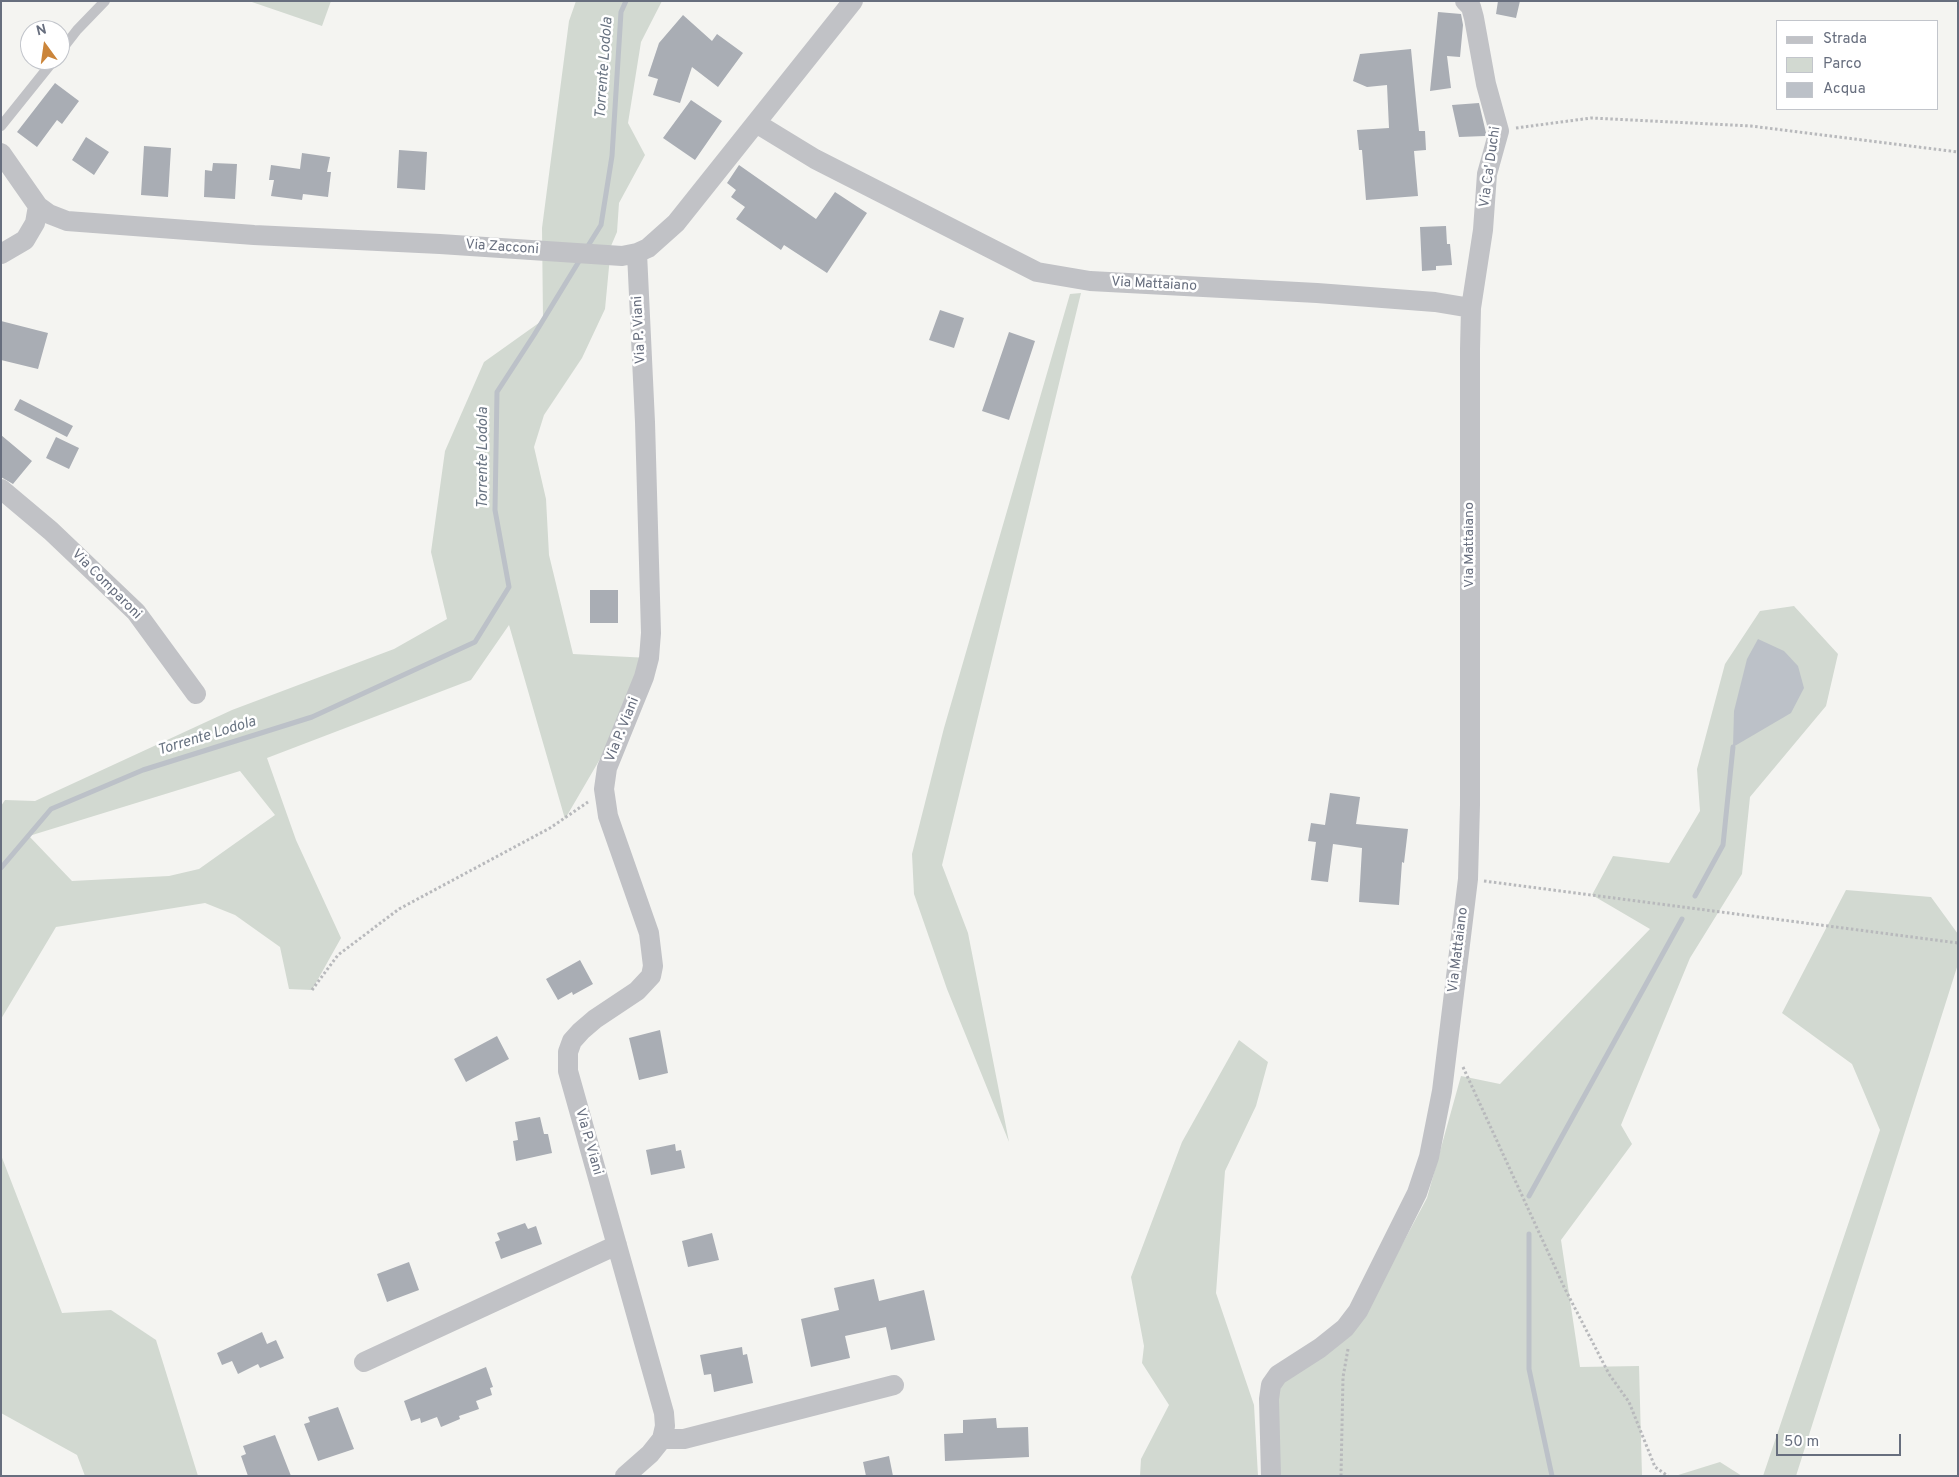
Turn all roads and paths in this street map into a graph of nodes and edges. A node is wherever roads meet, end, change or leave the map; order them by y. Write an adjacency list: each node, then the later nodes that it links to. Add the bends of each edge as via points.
1 (105, 1): 4 (lane)
2 (853, 1): 6 (street)
3 (1465, 1): 8 (street, Via Ca' Duchi, via 1474,18 1486,84)
4 (70, 40)
5 (46, 70): 7 (lane)
6 (756, 123): 13 (street, via 657,242); 14 (street, Via Mattaiano, via 815,159 1037,272 1090,282 1317,293)
7 (1, 126)
8 (1499, 131): 9 (path, via 1591,118 1752,126); 14 (street, Via Ca' Duchi, via 1487,174 1483,230)
9 (1958, 152)
10 (1, 154): 11 (street)
11 (38, 206): 12 (street, via 35,223 25,240); 13 (street, Via Zacconi, via 49,214 81,224)
12 (1, 254)
13 (629, 255): 17 (street, Via P. Viani, via 645,431 651,641 644,677 607,768)
14 (1471, 308): 18 (street, Via Mattaiano)
15 (1, 488): 16 (street, Via Comparoni, via 51,530 136,612)
16 (196, 694)
17 (604, 789): 20 (path, via 565,819 399,909 338,955); 22 (street, Via P. Viani, via 608,816 649,933 653,966 651,976 637,991 595,1019 572,1041 568,1052 568,1071)
18 (1468, 879): 19 (path); 21 (street, Via Mattaiano)
19 (1958, 943)
20 (312, 990)
21 (1449, 1038): 23 (street, Via Mattaiano, via 1429,1158 1417,1193 1358,1311); 30 (path, via 1565,1288 1609,1374 1630,1402 1654,1467)
22 (617, 1245): 24 (street); 26 (street, Via P. Viani, via 664,1413)
23 (1345, 1328): 28 (street, Via Mattaiano, via 1278,1375 1271,1385); 29 (path, via 1348,1348 1343,1377)
24 (364, 1362)
25 (894, 1385): 26 (street, via 684,1439)
26 (662, 1438): 27 (street, via 650,1454)
27 (625, 1476)
28 (1271, 1476)
29 (1341, 1476)
30 (1668, 1476)

